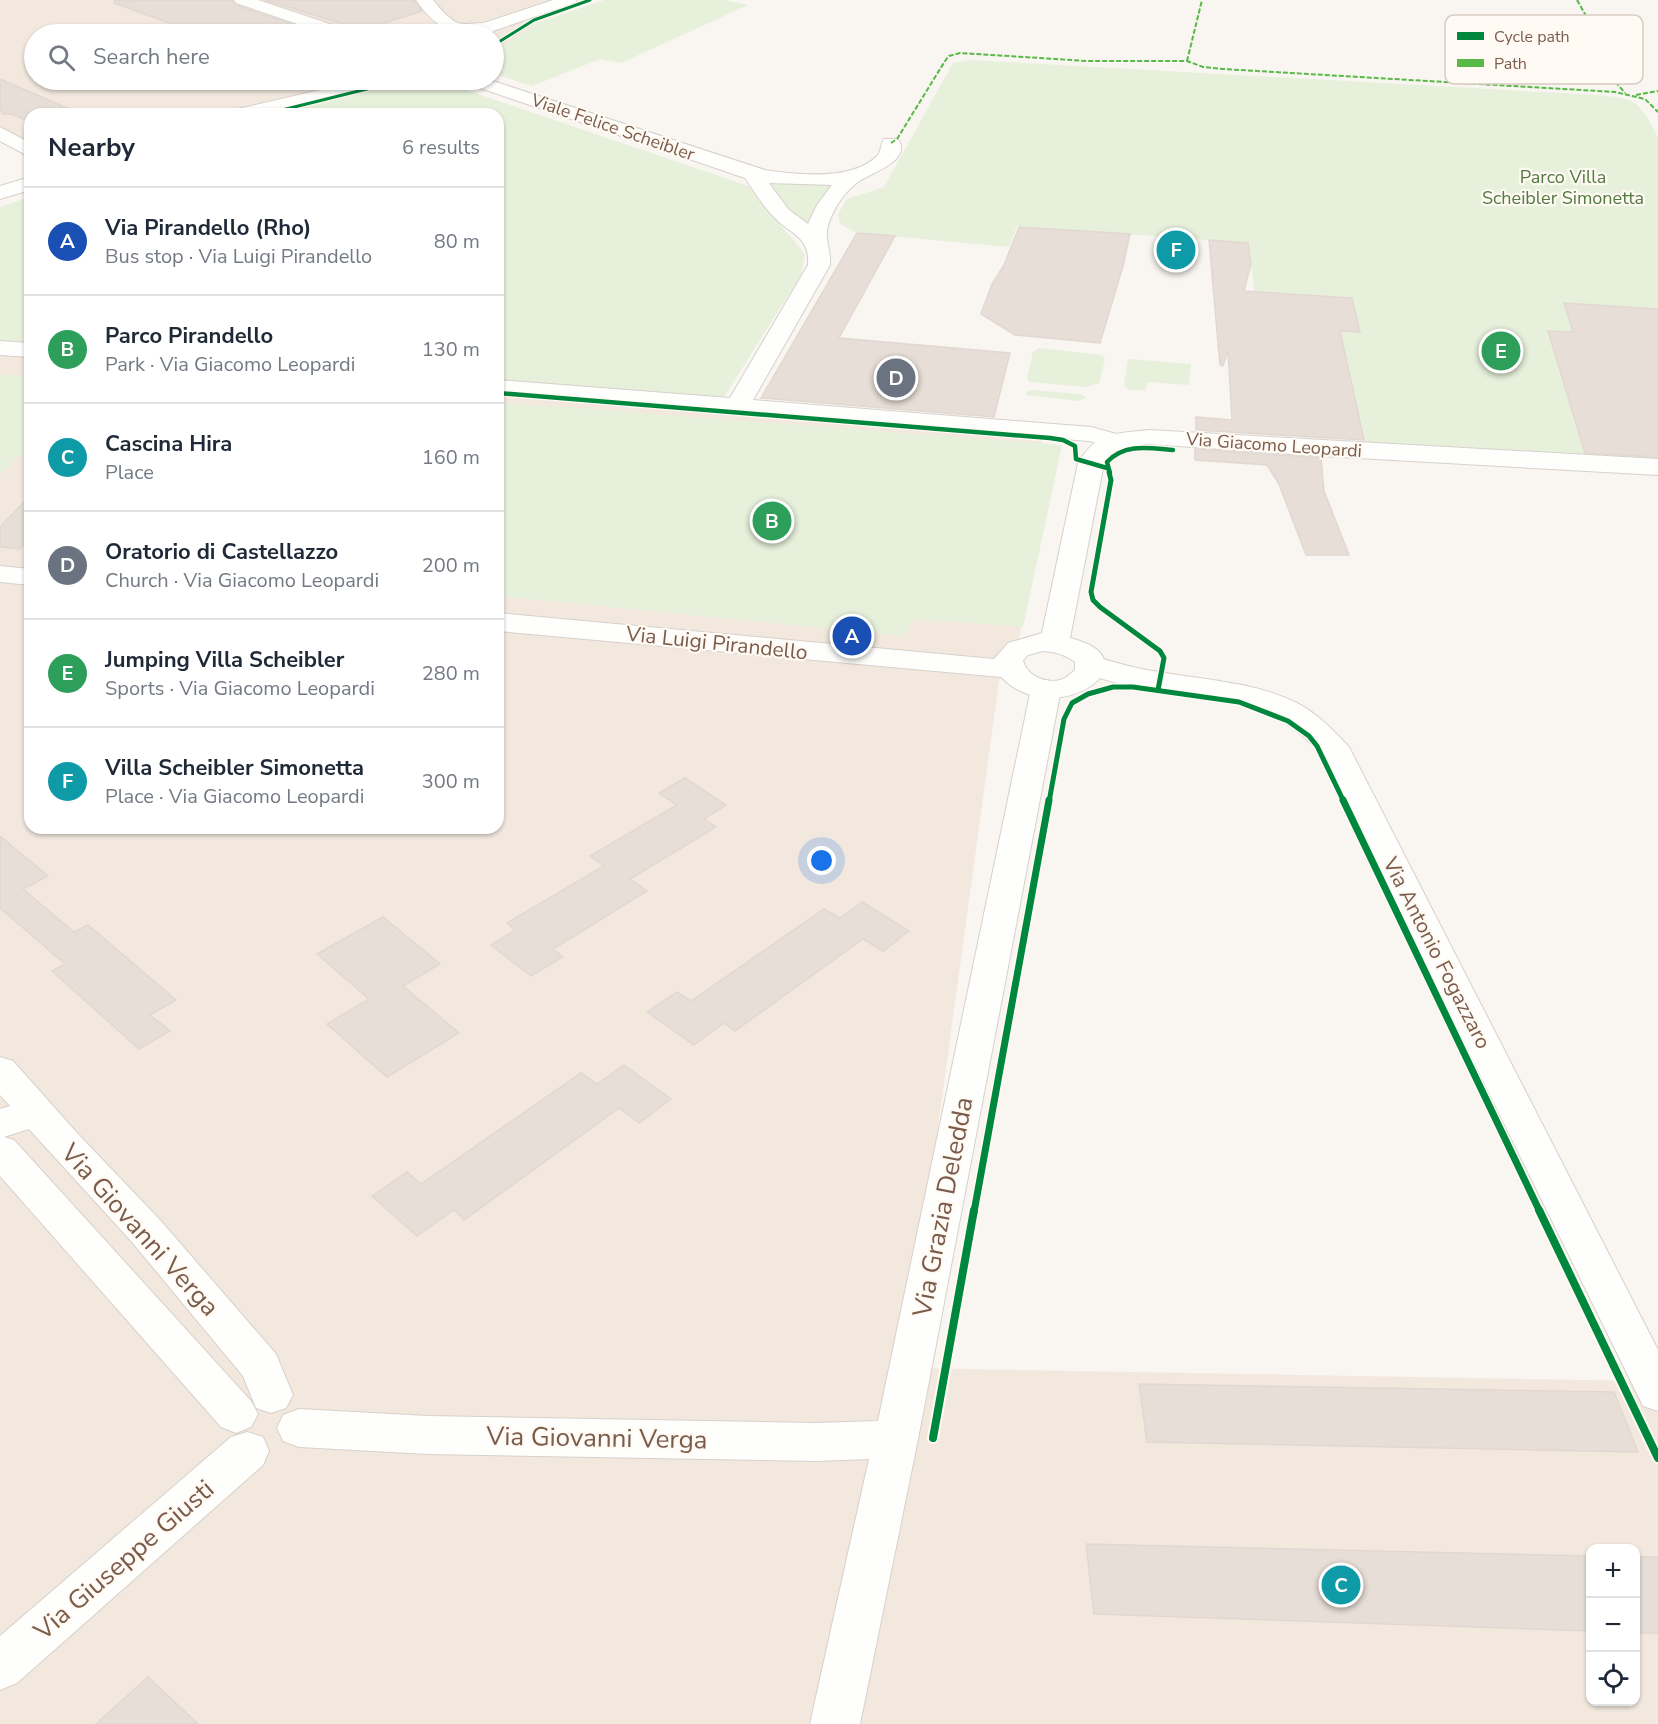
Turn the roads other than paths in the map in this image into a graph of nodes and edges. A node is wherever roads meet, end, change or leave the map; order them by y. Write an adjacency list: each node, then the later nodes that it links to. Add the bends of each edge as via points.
1 (242, 0): 4 (street)
2 (424, 0): 5 (street)
3 (569, 0): 6 (street)
4 (313, 24)
5 (447, 24)
6 (504, 24)
7 (306, 90): 10 (street)
8 (342, 90): 11 (street)
9 (504, 90): 15 (street, Viale Felice Scheibler)
10 (246, 108)
11 (265, 108)
12 (0, 133): 14 (street)
13 (891, 143): 16 (street, via 885,159)
14 (24, 147)
15 (752, 174): 16 (street, Viale Felice Scheibler, via 784,181); 19 (street, via 782,213)
16 (852, 177): 19 (street, via 821,216)
17 (24, 185): 18 (street)
18 (0, 193)
19 (814, 240): 23 (street, via 819,265)
20 (0, 348): 21 (street)
21 (24, 350)
22 (504, 387): 23 (street, Via Giacomo Leopardi)
23 (737, 406): 24 (street, Via Giacomo Leopardi, via 1091,434)
24 (1115, 441): 25 (street, Via Giacomo Leopardi, via 1164,437); 29 (street, via 1098,451 1091,463)
25 (1658, 467)
26 (0, 574): 27 (street)
27 (24, 576)
28 (504, 623): 31 (street, Via Luigi Pirandello)
29 (1055, 642): 30 (street, via 1079,651); 31 (street, via 1018,648 1010,654)
30 (1090, 665): 32 (street, via 1090,673 1073,686); 36 (street, Via Antonio Fogazzaro, via 1131,676 1219,688 1268,702 1305,721 1329,741)
31 (1008, 669): 32 (street, via 1022,682)
32 (1046, 689): 39 (street, Via Grazia Deledda)
33 (0, 1070): 34 (street, Via Giovanni Verga)
34 (18, 1118): 37 (street, Via Giovanni Verga, via 146,1231 261,1367)
35 (0, 1150): 37 (street)
36 (1658, 1393)
37 (251, 1420): 38 (street, via 281,1396 296,1404 300,1411); 38 (street, via 256,1453 287,1444); 40 (street, Via Giuseppe Giusti)
38 (299, 1428): 39 (street, Via Giovanni Verga, via 428,1435 816,1442)
39 (896, 1439): 41 (street, Via Grazia Deledda)
40 (0, 1667)
41 (835, 1724)

